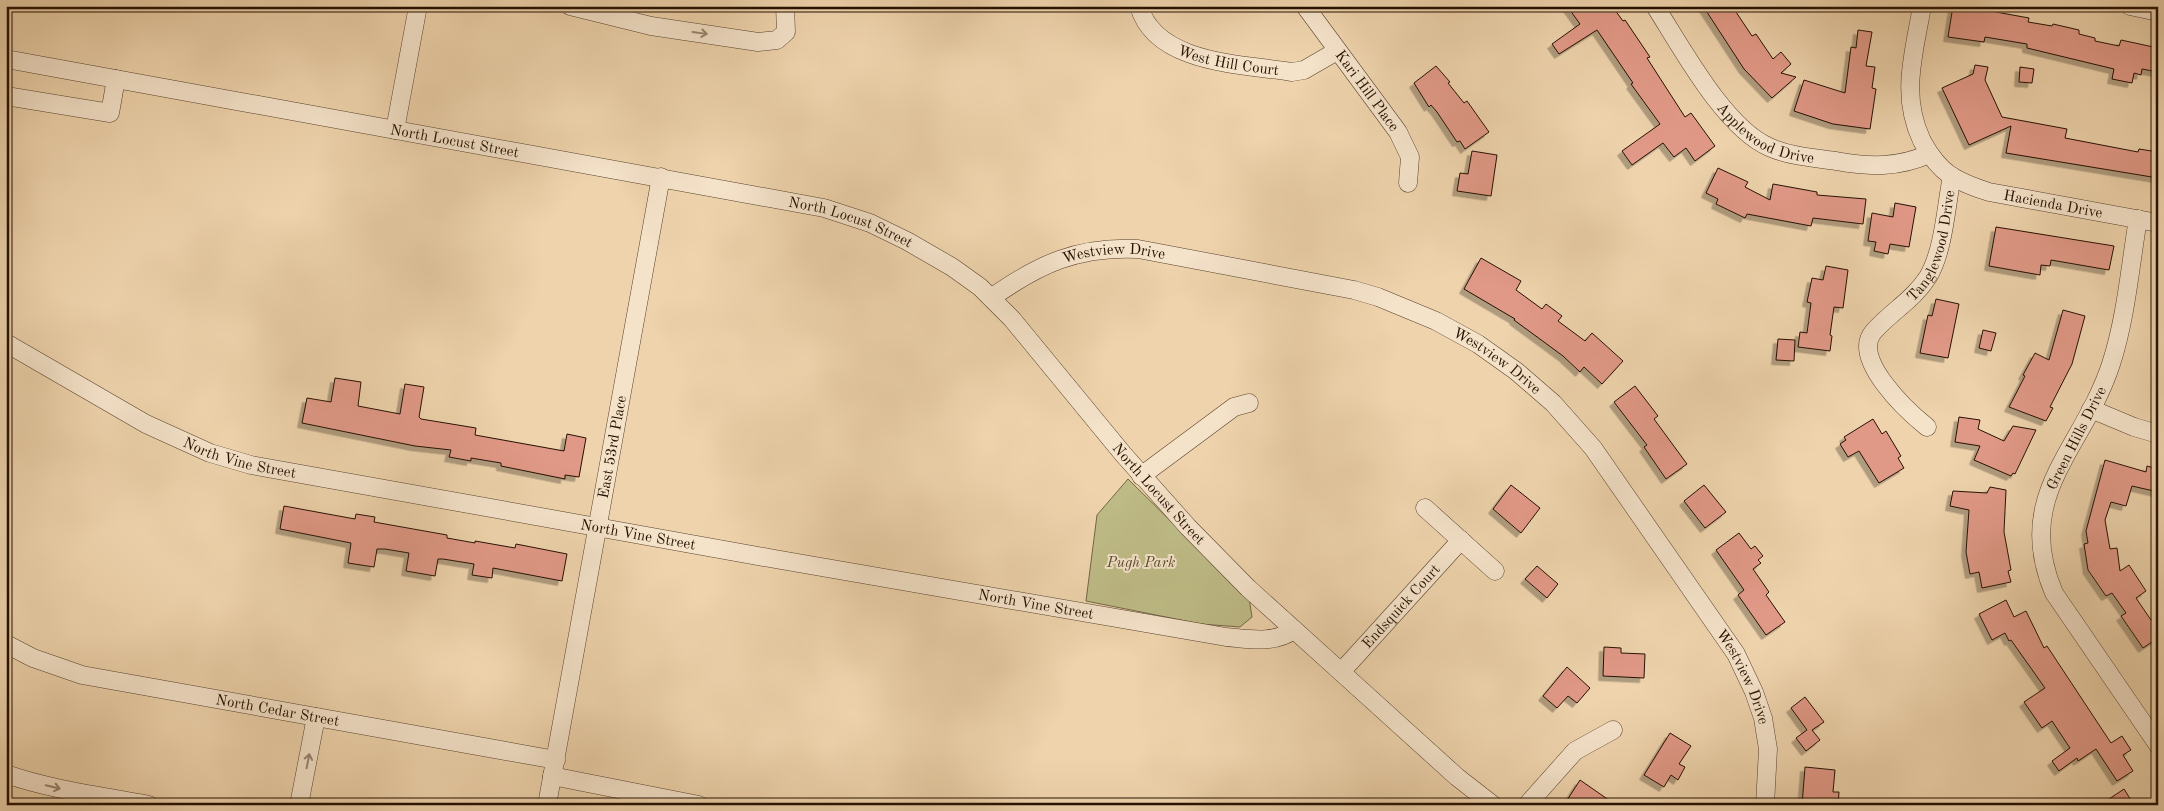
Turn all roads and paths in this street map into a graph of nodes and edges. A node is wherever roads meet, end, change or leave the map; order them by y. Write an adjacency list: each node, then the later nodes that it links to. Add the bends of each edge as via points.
1 (418, 6): 14 (street)
2 (570, 6): 3 (street, one-way to 3, via 651,26 758,42 777,40 786,32)
3 (785, 6)
4 (1139, 6): 10 (street, West Hill Court, via 1142,19 1159,38 1179,51 1198,57 1292,72 1304,70)
5 (1305, 6): 10 (street, Kari Hill Place)
6 (1655, 6): 15 (street, Applewood Drive, via 1719,104 1746,134 1757,141 1780,151 1862,166 1894,165)
7 (1922, 6): 15 (street, Tanglewood Drive, via 1909,98 1913,117)
8 (2130, 6): 9 (street)
9 (2158, 12)
10 (1337, 51): 18 (street, Kari Hill Place, via 1406,146 1410,158)
11 (6, 59): 12 (street, North Locust Street)
12 (116, 79): 13 (street, via 110,113); 14 (street, North Locust Street)
13 (6, 96)
14 (395, 130): 17 (street, North Locust Street)
15 (1929, 154): 16 (street, Tanglewood Drive)
16 (1952, 176): 19 (street, Hacienda Drive, via 1989,192); 25 (street, Tanglewood Drive, via 1932,269 1910,298 1872,332 1868,346 1882,380 1907,411)
17 (661, 177): 21 (street, North Locust Street, via 824,208 861,219 952,267 980,286); 29 (street, East 53rd Place)
18 (1408, 183)
19 (2138, 219): 20 (street, Hacienda Drive); 24 (street, Green Hills Drive, via 2119,336 2111,365)
20 (2158, 223)
21 (991, 298): 27 (street, North Locust Street, via 1012,319); 46 (street, Westview Drive, via 1021,277 1059,258 1086,251 1138,249 1354,290 1409,309 1478,344 1553,403 1592,448 1736,654 1763,718 1768,750)
22 (6, 343): 29 (street, North Vine Street, via 146,424 210,453 251,465)
23 (1249, 404): 27 (street, via 1234,407)
24 (2091, 409): 26 (street, via 2134,428); 37 (street, Green Hills Drive, via 2051,483 2044,505 2040,540 2044,564 2065,612)
25 (1926, 427)
26 (2158, 434)
27 (1141, 476): 32 (street, North Locust Street, via 1248,588)
28 (1425, 508): 30 (street)
29 (598, 527): 32 (street, North Vine Street, via 1226,637 1263,640 1280,638); 38 (street, East 53rd Place)
30 (1461, 540): 31 (street); 34 (street, Endsquick Court)
31 (1495, 571)
32 (1294, 630): 34 (street, North Locust Street)
33 (6, 644): 35 (street, North Cedar Street, via 33,658 82,675)
34 (1341, 672): 40 (street, North Locust Street)
35 (316, 717): 38 (street, North Cedar Street); 42 (street, one-way to 35)
36 (1613, 730): 45 (street, via 1575,751)
37 (2156, 740)
38 (554, 768): 43 (street, East 53rd Place); 44 (street, North Cedar Street)
39 (6, 774): 41 (street, one-way to 41, via 70,791)
40 (1481, 801)
41 (150, 805)
42 (299, 805)
43 (547, 805)
44 (699, 805)
45 (1527, 805)
46 (1765, 805)

